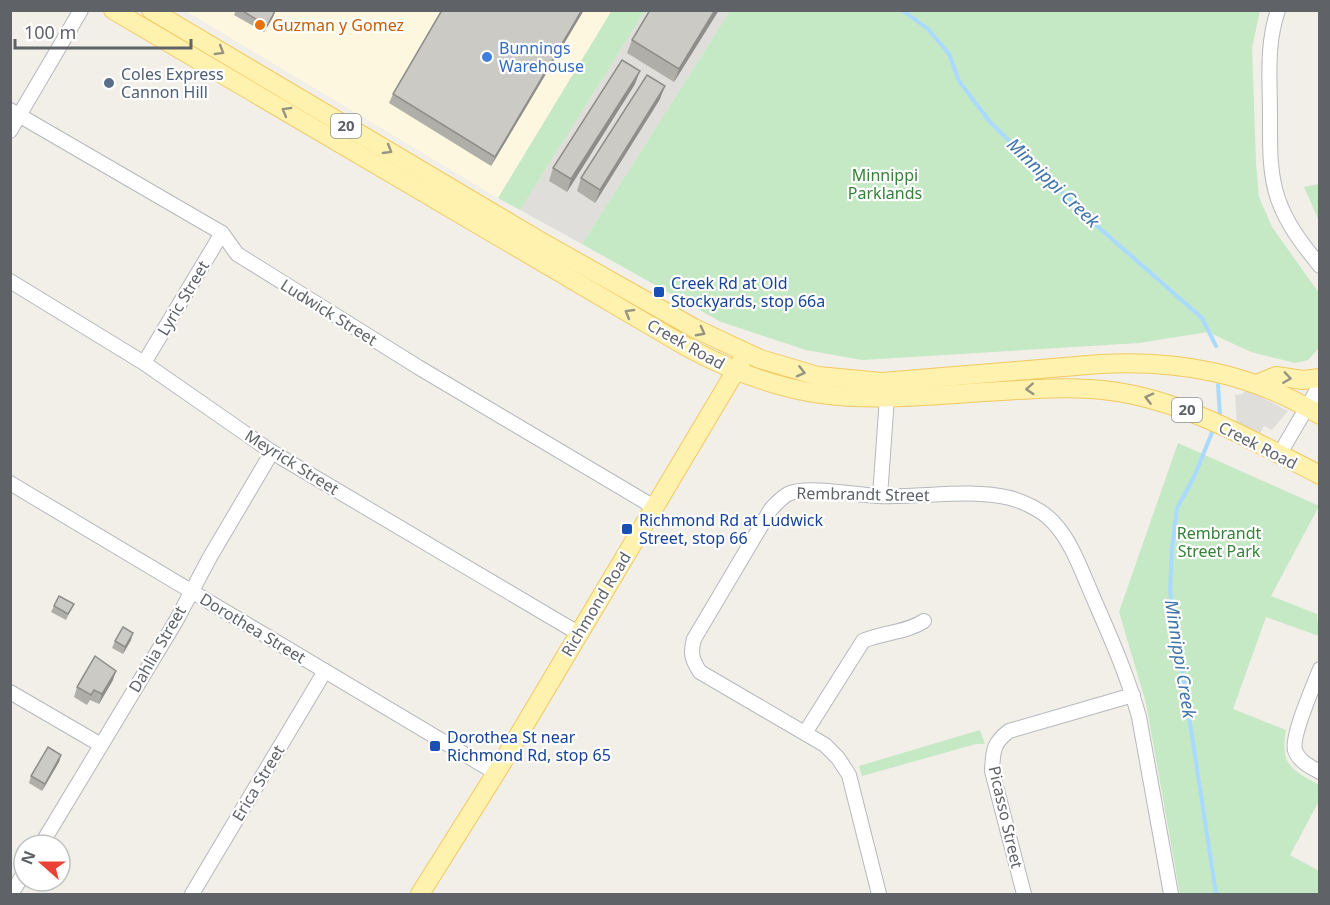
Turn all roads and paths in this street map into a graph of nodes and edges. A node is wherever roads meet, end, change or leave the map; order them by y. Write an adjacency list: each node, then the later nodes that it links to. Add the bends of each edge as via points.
1 (81, 10): 5 (street)
2 (113, 10): 13 (main road, Creek Road / 20, one-way to 2, via 685,345)
3 (151, 10): 10 (main road, Creek Road / 20, one-way to 10, via 540,241)
4 (1278, 10): 8 (street, via 1269,61 1272,172 1286,219)
5 (15, 112): 6 (street); 7 (street, Ludwick Street)
6 (10, 131)
7 (222, 233): 11 (street, Lyric Street); 25 (street, Ludwick Street, via 237,254)
8 (1320, 266)
9 (10, 281): 11 (street, Meyrick Street)
10 (745, 354): 12 (main road, Creek Road / 20, one-way to 12, via 818,376 882,382); 13 (main road, Richmond Road)
11 (144, 363): 20 (street, Meyrick Street)
12 (1117, 363): 15 (main road, Creek Road / 20, via 1193,368); 17 (main road, via 1124,380)
13 (736, 371): 18 (main road, Creek Road / 20, via 812,392); 25 (main road, Richmond Road)
14 (1320, 378): 15 (main road, one-way to 14, via 1275,376)
15 (1257, 384): 19 (main road, Creek Road / 20)
16 (1320, 385): 19 (street)
17 (1121, 392): 18 (main road, Creek Road / 20, one-way to 18, via 1068,388); 21 (main road, Creek Road / 20, one-way to 17, via 1185,409)
18 (887, 397): 24 (street)
19 (1313, 411): 21 (street)
20 (272, 452): 26 (street, Dahlia Street); 28 (street, Meyrick Street)
21 (1279, 455): 22 (main road, Creek Road / 20)
22 (1320, 476)
23 (10, 483): 26 (street, Dorothea Street)
24 (880, 496): 32 (street, Rembrandt Street, via 981,494 1011,498 1031,505 1053,521 1070,544); 33 (street, Rembrandt Street, via 806,490 780,499 694,639 691,652 700,672)
25 (654, 507): 28 (main road, Richmond Road)
26 (191, 590): 30 (street, Dorothea Street); 34 (street, Dahlia Street)
27 (924, 621): 33 (street, via 914,628 863,641)
28 (578, 633): 36 (main road, Richmond Road)
29 (1320, 669): 35 (street, via 1295,737 1295,750 1301,760)
30 (325, 671): 36 (street, Dorothea Street); 39 (street, Erica Street)
31 (10, 692): 34 (street)
32 (1133, 695): 43 (street, Picasso Street, via 1009,731 1000,738 993,751 992,771); 44 (street, Rembrandt Street)
33 (805, 733): 42 (street, Rembrandt Street, via 825,745 849,775)
34 (100, 745): 37 (street, Dahlia Street)
35 (1320, 772)
36 (496, 773): 38 (main road, Richmond Road)
37 (48, 833)
38 (447, 853): 40 (main road, Richmond Road); 41 (main road, Richmond Road)
39 (192, 894)
40 (420, 894)
41 (430, 894)
42 (879, 894)
43 (1024, 894)
44 (1171, 894)

